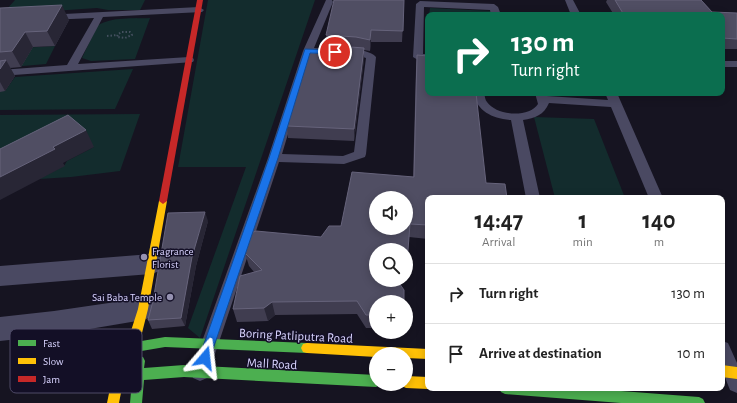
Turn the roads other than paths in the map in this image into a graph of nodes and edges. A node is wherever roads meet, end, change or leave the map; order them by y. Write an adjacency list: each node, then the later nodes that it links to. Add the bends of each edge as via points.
1 (200, 0): 4 (street)
2 (569, 0): 6 (lane)
3 (328, 2): 9 (lane)
4 (198, 10): 7 (lane); 11 (street)
5 (495, 12): 10 (lane, via 494,7 420,4 418,57)
6 (575, 12)
7 (100, 15): 8 (lane); 14 (lane)
8 (40, 17)
9 (308, 51): 20 (lane); 20 (lane, via 362,53 371,57 360,154 344,160)
10 (425, 57)
11 (189, 60): 14 (lane); 25 (street)
12 (725, 64): 13 (lane)
13 (737, 64)
14 (71, 68): 15 (lane)
15 (0, 73)
16 (478, 96): 19 (lane, via 485,107 493,112)
17 (543, 96): 18 (lane); 19 (lane, via 544,105 541,110 535,114)
18 (613, 99): 22 (lane)
19 (516, 117): 21 (lane)
20 (274, 158): 23 (lane)
21 (532, 195)
22 (655, 195)
23 (246, 237): 24 (lane); 30 (lane)
24 (262, 238)
25 (151, 264): 26 (street); 27 (street)
26 (0, 276)
27 (143, 309): 28 (street); 29 (street)
28 (0, 329)
29 (137, 329)
30 (209, 344): 31 (street, Boring Patliputra Road, via 165,342); 32 (street, Boring Patliputra Road); 34 (lane)
31 (142, 347)
32 (425, 354)
33 (725, 357): 36 (lane)
34 (200, 372): 35 (street, Mall Road); 37 (street, Mall Road)
35 (142, 375)
36 (732, 375)
37 (369, 381)
38 (413, 382): 39 (street)
39 (425, 383)
40 (584, 391): 45 (street)
41 (115, 393): 43 (street)
42 (137, 393): 44 (street)
43 (113, 403)
44 (136, 403)
45 (699, 403)

